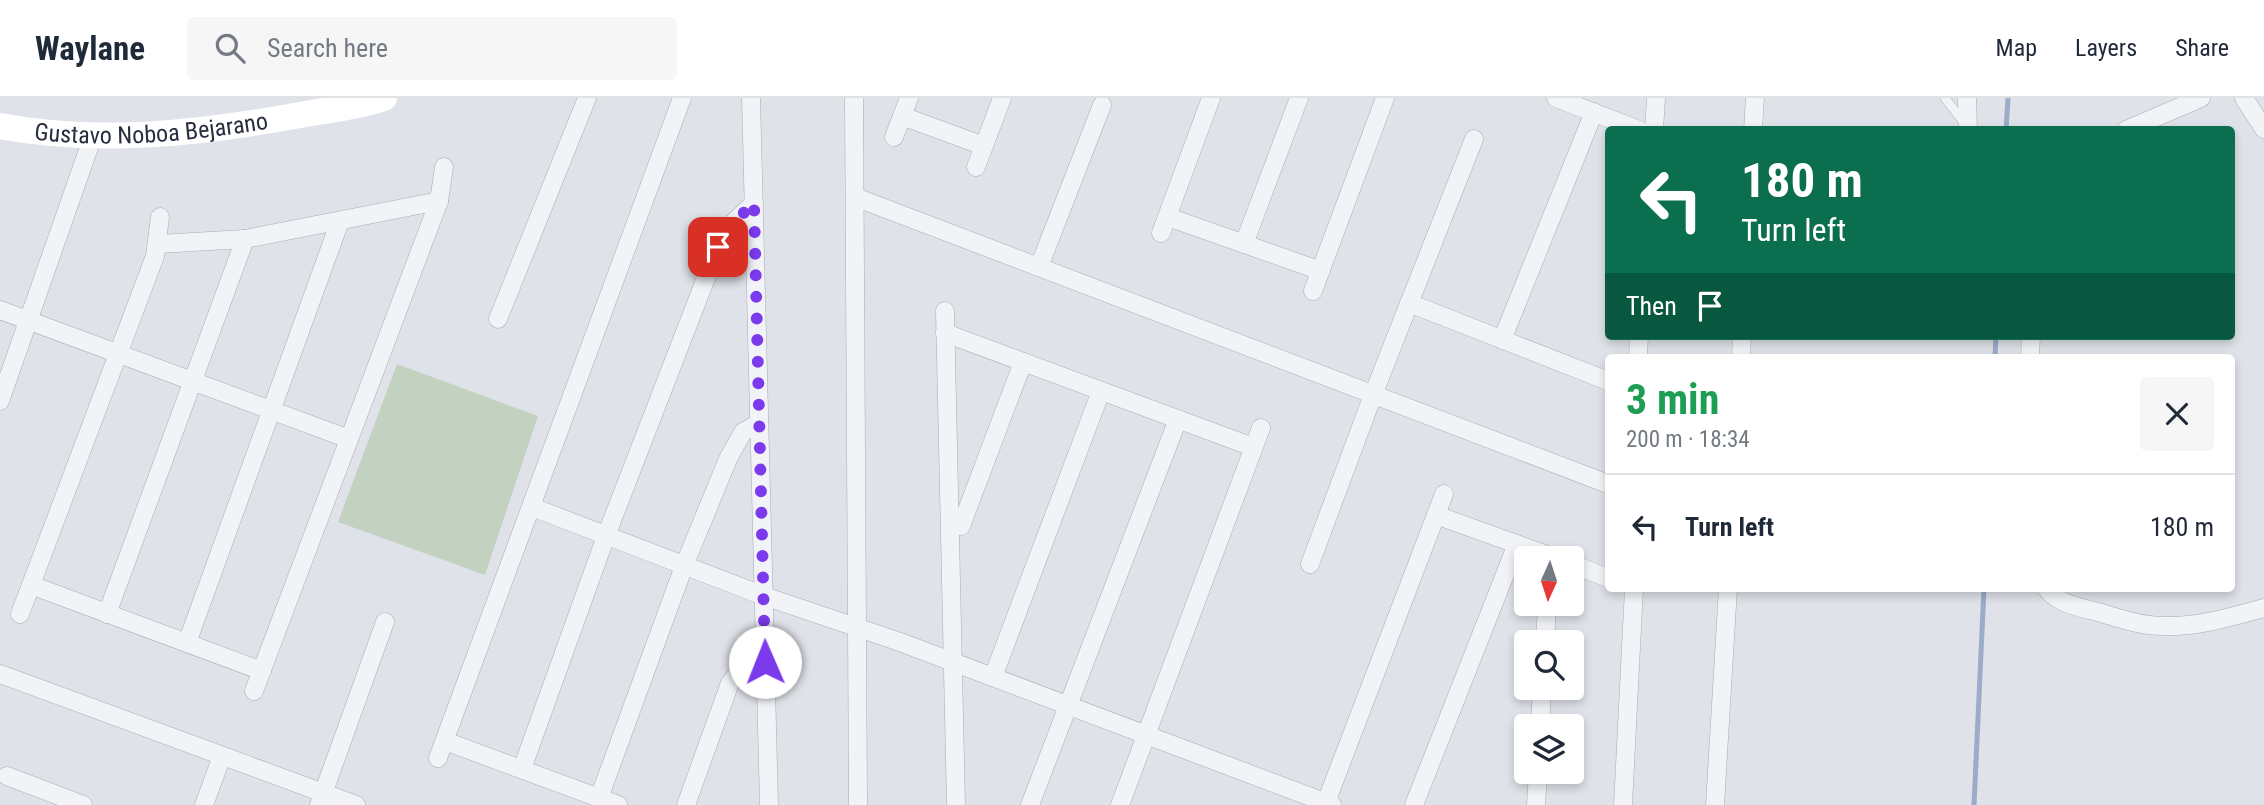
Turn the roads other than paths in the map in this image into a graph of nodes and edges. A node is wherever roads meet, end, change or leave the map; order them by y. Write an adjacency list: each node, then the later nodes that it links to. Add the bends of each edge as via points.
1 (384, 98): 29 (street, Gustavo Noboa Bejarano, via 222,129)
2 (587, 98): 49 (street)
3 (682, 98): 68 (street)
4 (751, 98): 37 (street)
5 (854, 98): 35 (street)
6 (909, 98): 20 (street)
7 (1002, 98): 32 (street)
8 (1211, 98): 42 (street, via 1164,225)
9 (1299, 98): 42 (street)
10 (1385, 98): 44 (street)
11 (1556, 98): 19 (street)
12 (1656, 98): 22 (street)
13 (1755, 98): 23 (street)
14 (1945, 98): 24 (lane)
15 (1967, 98): 25 (street)
16 (2201, 98): 26 (street)
17 (2244, 98): 28 (street)
18 (1102, 105): 43 (street)
19 (1594, 112): 21 (street); 52 (street)
20 (902, 116): 30 (street); 32 (street)
21 (1629, 126)
22 (1654, 126)
23 (1753, 126)
24 (1966, 126)
25 (1968, 126)
26 (2135, 126)
27 (0, 127): 29 (street, Gustavo Noboa Bejarano)
28 (2264, 129)
29 (93, 136): 50 (street)
30 (894, 136)
31 (1474, 139): 46 (street)
32 (984, 146): 34 (street)
33 (444, 167): 36 (street)
34 (976, 167)
35 (855, 197): 43 (street); 87 (street)
36 (439, 201): 39 (street); 64 (street)
37 (754, 203): 62 (street); 71 (street, via 733,223 718,247)
38 (160, 217): 41 (street)
39 (340, 221): 40 (street); 60 (street)
40 (245, 239): 41 (street); 56 (street)
41 (158, 244): 53 (street)
42 (1244, 244): 44 (street)
43 (1039, 268): 58 (street)
44 (1321, 271): 45 (street)
45 (1313, 291)
46 (1409, 303): 52 (street); 58 (street)
47 (0, 310): 50 (street)
48 (945, 311): 51 (street)
49 (498, 320)
50 (29, 321): 53 (street); 59 (street)
51 (945, 333): 54 (street); 70 (street)
52 (1502, 340): 55 (street)
53 (117, 353): 56 (street); 78 (street)
54 (1023, 362): 57 (street); 70 (street, via 961,526)
55 (1605, 380)
56 (195, 382): 60 (street); 85 (street)
57 (1101, 391): 61 (street); 93 (street)
58 (1373, 395): 66 (street); 74 (street)
59 (0, 401)
60 (273, 411): 64 (street); 88 (street)
61 (1178, 419): 65 (street); 95 (street)
62 (759, 423): 75 (street, via 743,432 728,459); 82 (street)
63 (1261, 428): 65 (street)
64 (349, 439): 91 (street)
65 (1254, 447): 96 (street)
66 (1605, 483)
67 (1444, 494): 69 (street)
68 (532, 507): 71 (street); 97 (street)
69 (1436, 514): 72 (street); 106 (street)
70 (950, 526): 90 (street)
71 (606, 536): 75 (street); 100 (street)
72 (1517, 544): 73 (street); 117 (street)
73 (1522, 546)
74 (1310, 564)
75 (684, 566): 82 (street); 103 (street)
76 (1584, 569): 77 (street)
77 (1605, 577)
78 (31, 585): 84 (street); 85 (street)
79 (1634, 592): 119 (street)
80 (1728, 592): 120 (street)
81 (2048, 592): 83 (street, via 2068,604 2161,626 2222,620)
82 (764, 596): 87 (street); 89 (street)
83 (2264, 608)
84 (20, 614)
85 (107, 614): 88 (street)
86 (385, 622): 104 (street)
87 (857, 628): 90 (street); 113 (street)
88 (187, 643): 91 (street)
89 (765, 662): 111 (street, via 742,669 730,683); 112 (street)
90 (953, 662): 93 (street); 114 (street)
91 (262, 671): 94 (street)
92 (0, 674): 98 (street)
93 (993, 677): 95 (street)
94 (254, 691)
95 (1068, 705): 96 (street); 115 (street)
96 (1146, 735): 106 (street); 116 (street)
97 (445, 741): 99 (street); 100 (street)
98 (222, 756): 104 (street); 108 (street)
99 (438, 758)
100 (522, 769): 103 (street)
101 (7, 776): 105 (street)
102 (1537, 784): 118 (street)
103 (599, 798): 110 (street)
104 (322, 799): 109 (street)
105 (56, 801): 107 (street)
106 (1328, 804)
107 (83, 805)
108 (204, 805)
109 (356, 805)
110 (618, 805)
111 (686, 805)
112 (769, 805)
113 (858, 805)
114 (956, 805)
115 (1030, 805)
116 (1120, 805)
117 (1414, 805)
118 (1536, 805)
119 (1623, 805)
120 (1715, 805)

